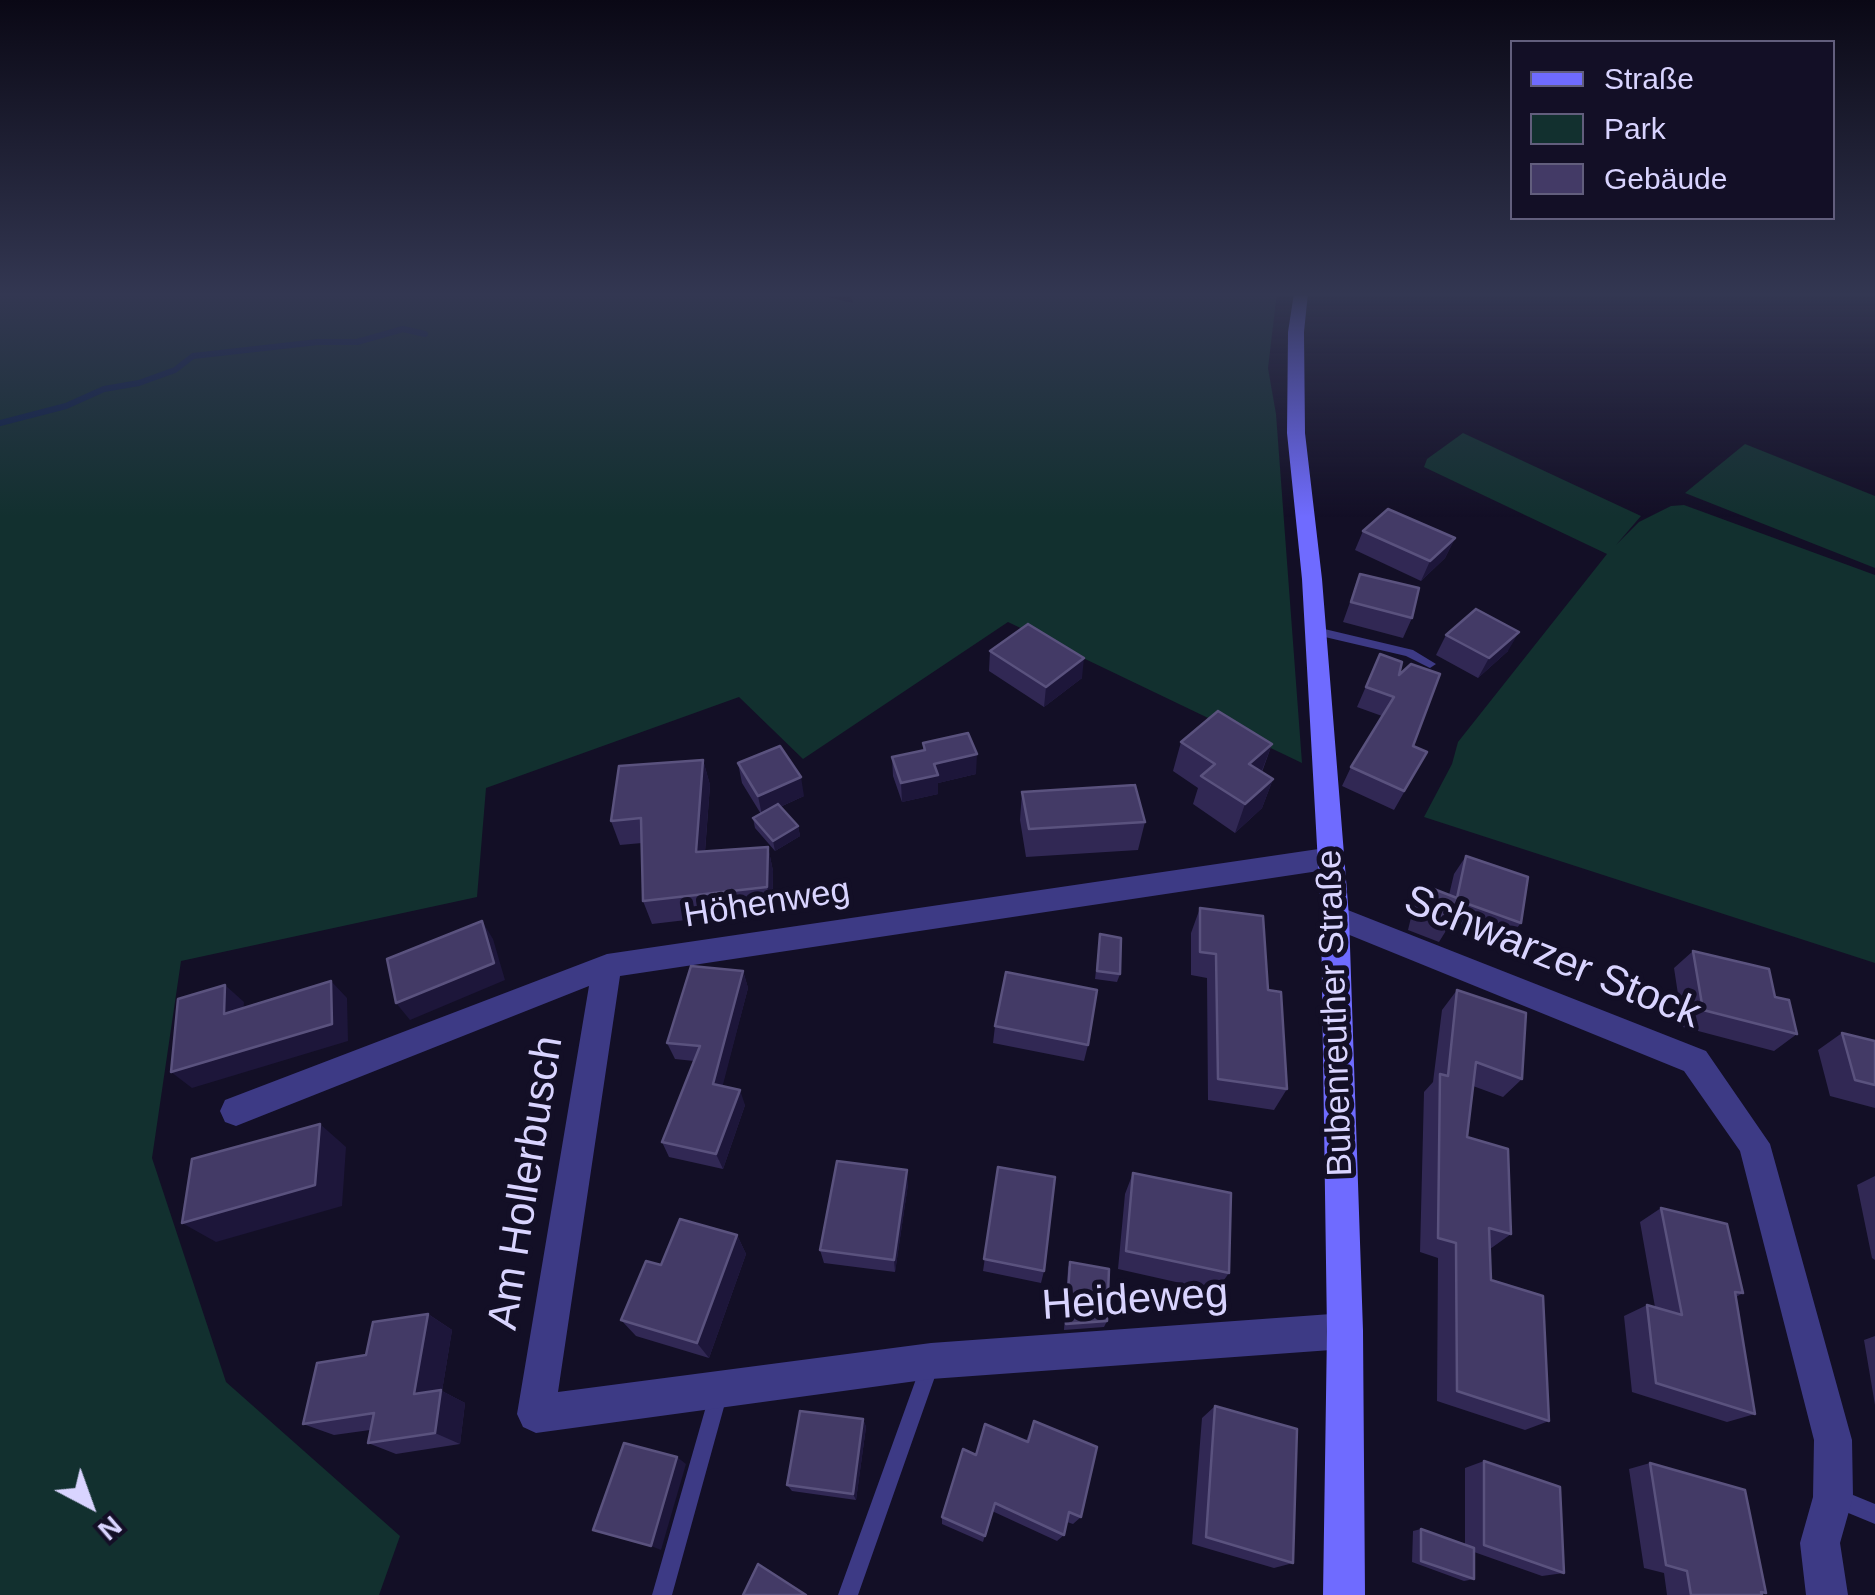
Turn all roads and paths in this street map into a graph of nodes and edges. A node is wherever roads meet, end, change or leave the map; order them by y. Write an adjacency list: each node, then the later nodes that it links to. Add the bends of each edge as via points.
1 (1296, 367): 2 (street, Bubenreuther Straße)
2 (1316, 631): 3 (lane); 4 (street, Bubenreuther Straße)
3 (1430, 664)
4 (1332, 858): 5 (street, Bubenreuther Straße); 6 (street, Höhenweg)
5 (1335, 917): 8 (street, Bubenreuther Straße); 12 (street, Schwarzer Stock, via 1695,1062 1754,1144 1834,1440)
6 (607, 966): 7 (street, Höhenweg); 11 (street, Am Hollerbusch)
7 (236, 1112)
8 (1344, 1331): 9 (street, Heideweg); 16 (street, Bubenreuther Straße)
9 (931, 1360): 10 (street, Heideweg); 15 (lane)
10 (720, 1389): 11 (street, Heideweg); 14 (lane)
11 (536, 1414)
12 (1833, 1497): 13 (lane); 17 (street, Schwarzer Stock, via 1820,1542)
13 (1875, 1514)
14 (662, 1595)
15 (848, 1595)
16 (1344, 1595)
17 (1827, 1595)

